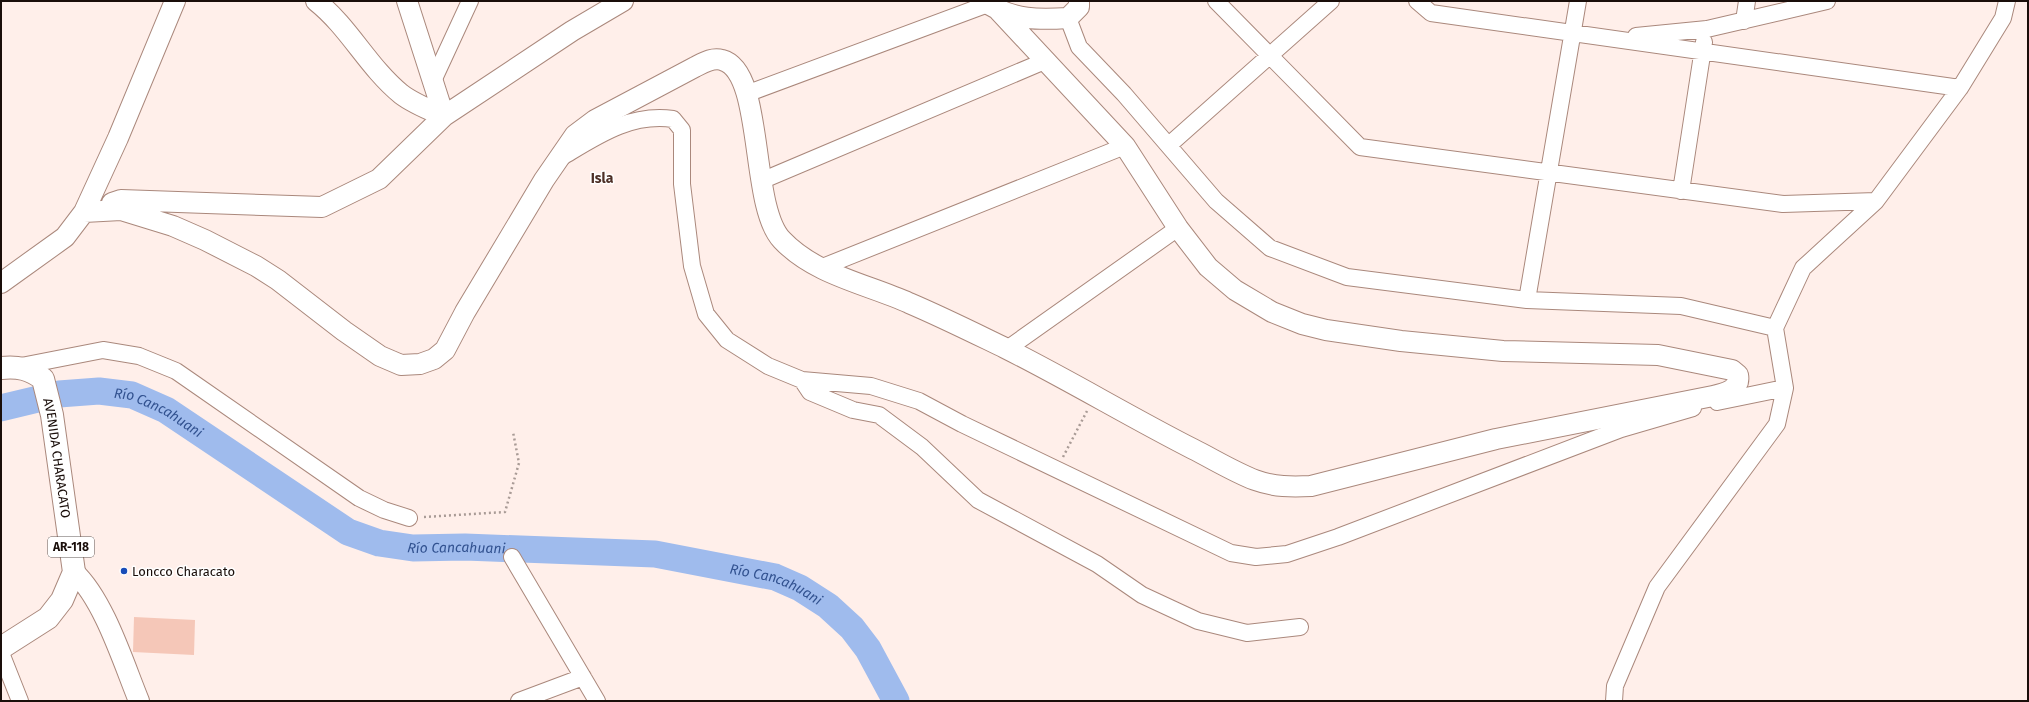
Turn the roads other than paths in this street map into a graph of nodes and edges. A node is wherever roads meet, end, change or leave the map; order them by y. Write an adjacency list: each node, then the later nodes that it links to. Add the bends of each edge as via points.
1 (175, 1): 34 (street)
2 (316, 1): 26 (street, via 332,15 386,80 402,95)
3 (407, 1): 23 (street)
4 (470, 1): 23 (street)
5 (624, 1): 26 (street, via 572,31)
6 (1079, 1): 15 (street, via 1079,8)
7 (1216, 1): 21 (street)
8 (1331, 1): 21 (street)
9 (1417, 1): 18 (street, via 1431,13)
10 (1578, 1): 18 (street)
11 (1747, 1): 16 (street)
12 (1827, 1): 16 (street)
13 (2007, 1): 24 (street, via 2003,18)
14 (991, 5): 15 (street, via 1024,18); 22 (street); 25 (street)
15 (1068, 18): 27 (street, via 1079,47)
16 (1744, 21): 17 (street)
17 (1707, 29): 19 (street); 20 (street)
18 (1573, 33): 19 (street); 30 (street)
19 (1610, 38): 20 (street)
20 (1703, 51): 24 (street); 32 (street)
21 (1269, 55): 27 (street); 30 (street, via 1360,147)
22 (1047, 60): 28 (street); 31 (street)
23 (433, 81): 26 (street)
24 (1960, 88): 33 (street)
25 (746, 94): 29 (street, via 733,67 721,59 706,61 582,128 575,134); 31 (street)
26 (444, 116): 34 (street, via 379,179 322,207 121,200)
27 (1169, 145): 38 (street, via 1216,201 1270,248 1347,277)
28 (1125, 146): 35 (street); 36 (street)
29 (559, 159): 34 (street, via 464,312 445,350 434,359 413,366 401,365 380,356 344,332 278,280 205,240 173,226 121,210); 42 (street, via 608,129 655,117 673,119 682,130 682,184 692,266 706,314 727,340 768,366)
30 (1549, 172): 32 (street); 38 (street)
31 (761, 181): 36 (street, via 770,219 779,238)
32 (1681, 190): 33 (street, via 1783,204)
33 (1876, 201): 39 (street, via 1803,268)
34 (84, 212): 37 (street, via 65,237)
35 (1178, 228): 40 (street); 40 (street, via 1208,267 1228,285 1266,309 1302,324 1364,336 1503,351 1658,355 1727,368 1735,372 1739,379 1730,391 1713,396 1496,439 1311,486 1283,487 1254,480)
36 (820, 268): 40 (street, via 909,302)
37 (1, 283)
38 (1527, 300): 39 (street, via 1681,306)
39 (1775, 328): 43 (street)
40 (1007, 349)
41 (8, 367): 44 (street, via 103,350 139,356 176,371 359,498); 46 (main road, AVENIDA CHARACATO / AR-118, via 33,371 44,379 52,415)
42 (802, 380): 43 (street, via 871,386 919,401 1231,553 1256,557 1287,554 1338,537 1621,429 1711,403); 47 (street, via 810,392 853,410 879,416 922,447 978,500 1098,564 1142,595 1198,621 1247,633)
43 (1785, 388): 55 (street, via 1777,424 1657,587 1615,686)
44 (409, 518)
45 (512, 557): 50 (street)
46 (74, 572): 48 (main road, AR-118, via 62,600 48,618); 52 (street, via 86,584 112,635)
47 (1300, 627)
48 (1, 648)
49 (1, 653): 51 (street)
50 (583, 677): 53 (street); 54 (street)
51 (20, 701)
52 (139, 701)
53 (519, 701)
54 (597, 701)
55 (1614, 701)

